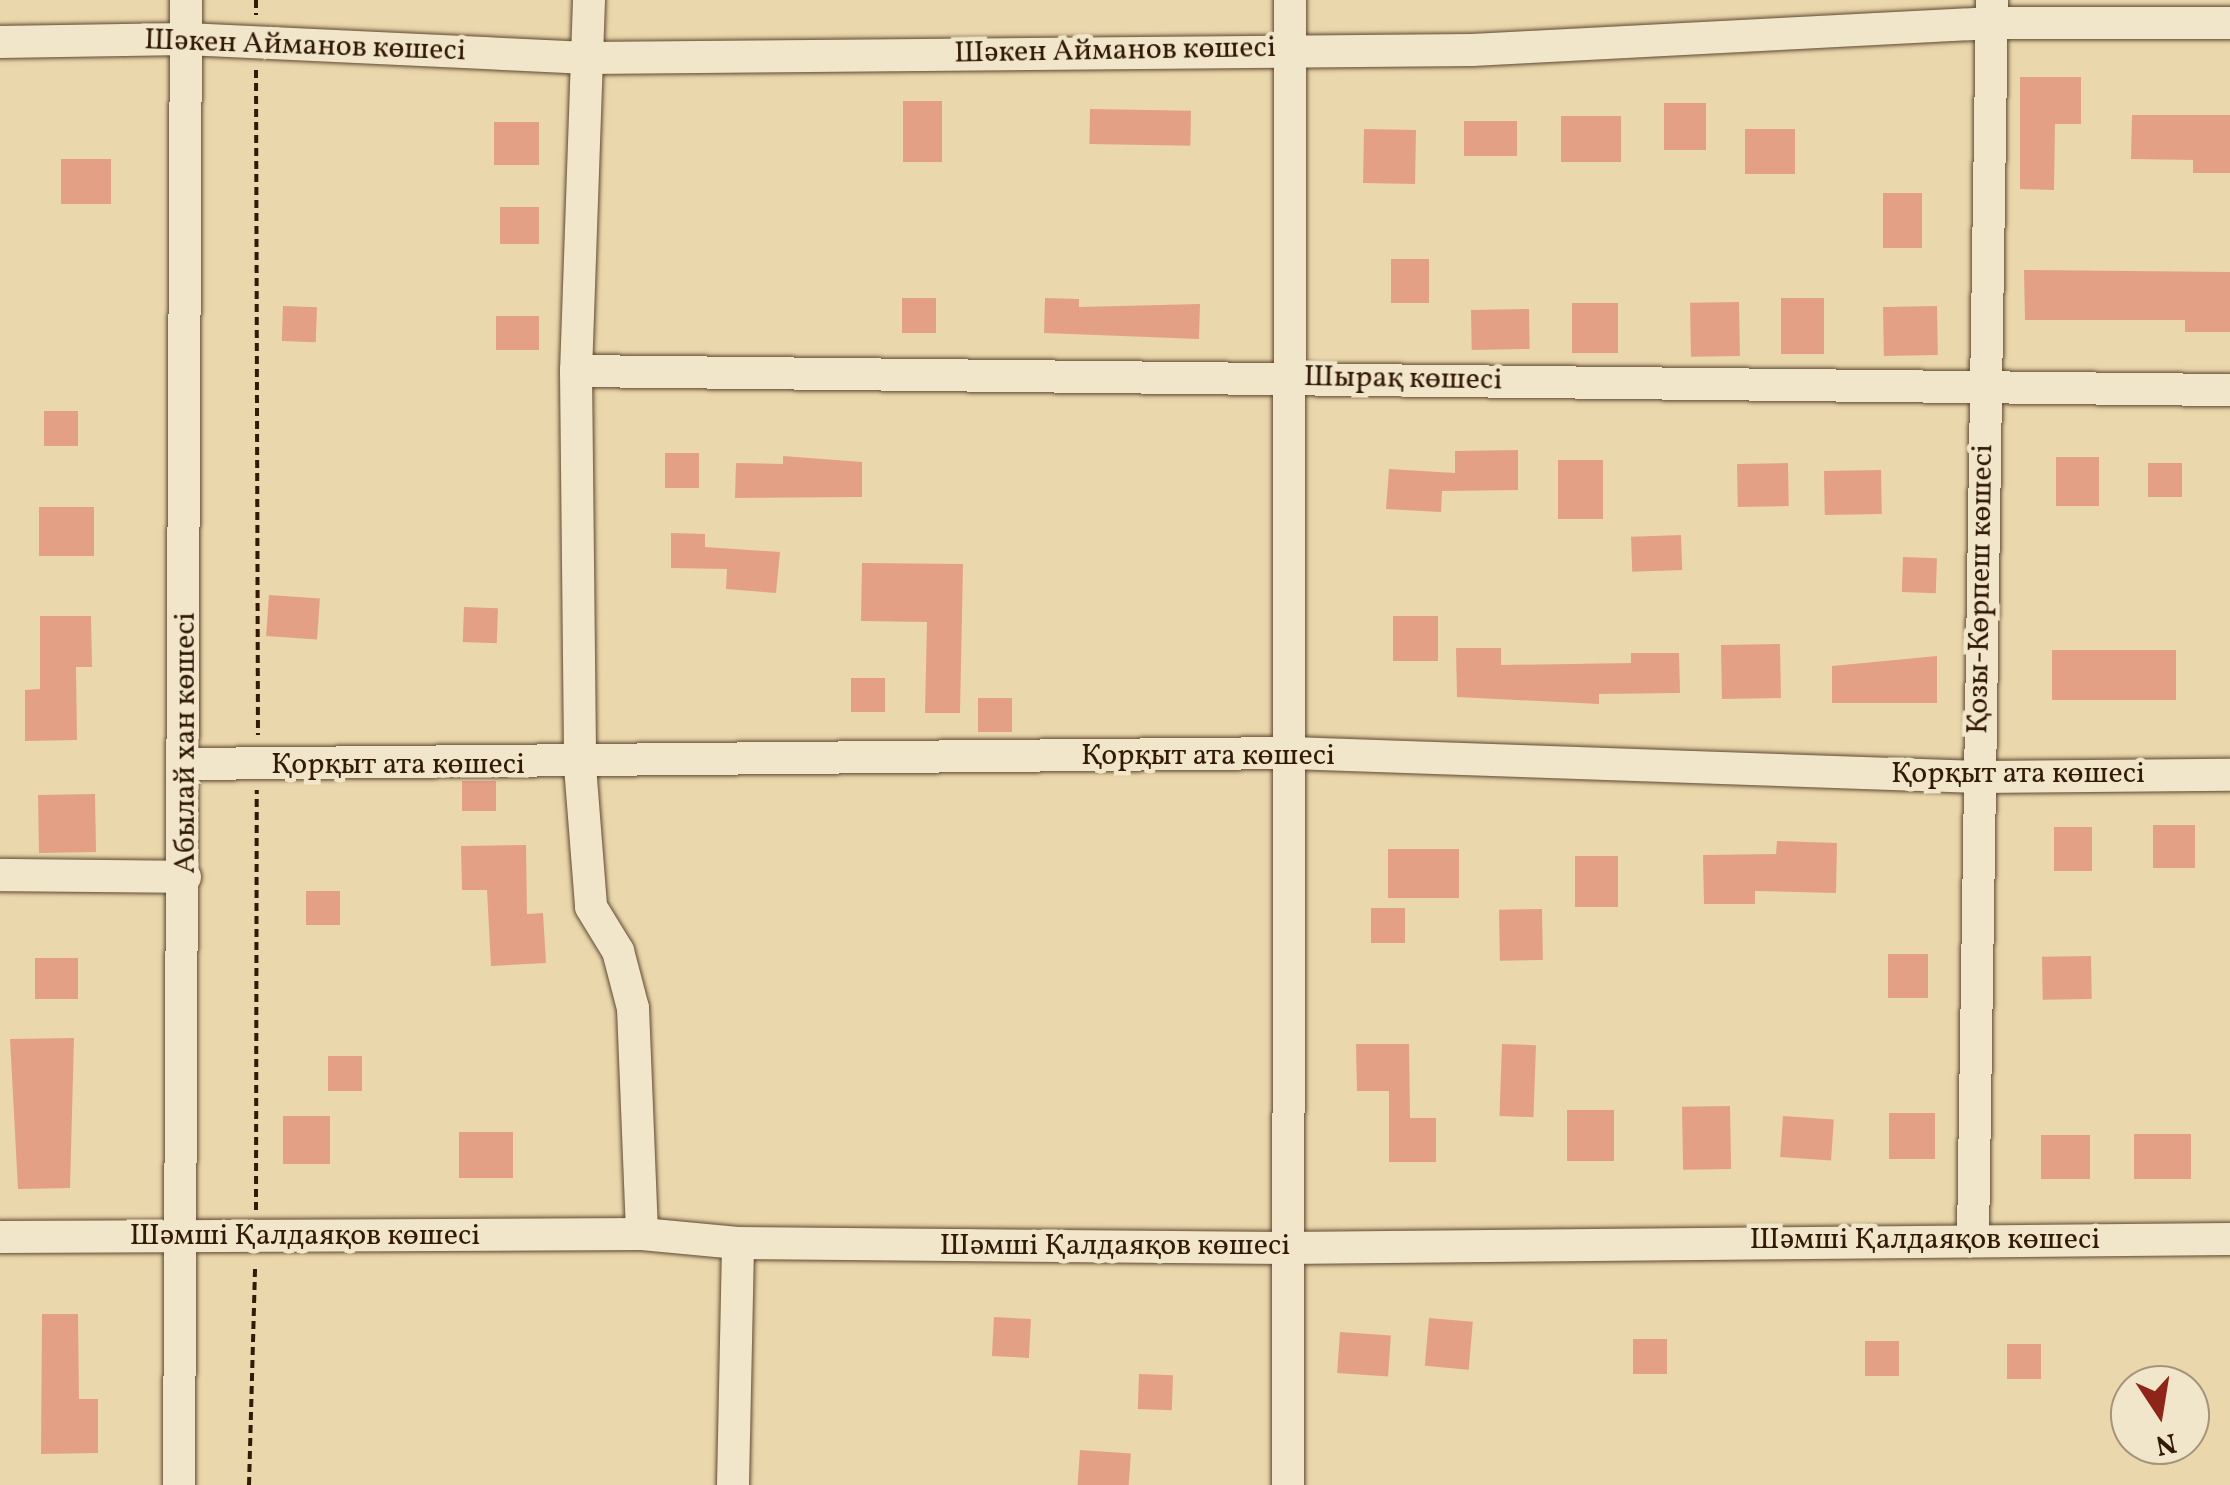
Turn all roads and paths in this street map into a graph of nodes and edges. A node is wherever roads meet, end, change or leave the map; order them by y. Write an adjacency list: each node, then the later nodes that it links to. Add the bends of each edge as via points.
1 (186, 0): 6 (street, Абылай хан көшесі)
2 (589, 0): 9 (street)
3 (1290, 0): 8 (street)
4 (1992, 11): 5 (street, Шәкен Айманов көшесі); 8 (street, Шәкен Айманов көшесі, via 1472,50); 12 (street, Қозы-Көрпеш көшесі)
5 (2230, 23)
6 (186, 39): 7 (street, Шәкен Айманов көшесі); 9 (street, Шәкен Айманов көшесі); 15 (street, Абылай хан көшесі)
7 (0, 42)
8 (1290, 49): 9 (street, Шәкен Айманов көшесі); 11 (street)
9 (588, 58): 10 (street)
10 (576, 371): 11 (street, Шырақ көшесі); 16 (street)
11 (1292, 377): 12 (street, Шырақ көшесі); 14 (street)
12 (1983, 390): 13 (street, Шырақ көшесі); 18 (street, Қозы-Көрпеш көшесі)
13 (2230, 390)
14 (1291, 753): 16 (street, Қорқыт ата көшесі); 18 (street, Қорқыт ата көшесі); 27 (street)
15 (186, 764): 16 (street, Қорқыт ата көшесі); 20 (street, Абылай хан көшесі)
16 (580, 766): 21 (street, via 592,906 618,951 633,1008)
17 (2230, 775): 18 (street, Қорқыт ата көшесі)
18 (1979, 777): 24 (street, Қозы-Көрпеш көшесі)
19 (0, 874): 20 (street)
20 (185, 877): 23 (street, Абылай хан көшесі)
21 (642, 1234): 23 (street, Шәмші Қалдаяқов көшесі); 26 (street, Шәмші Қалдаяқов көшесі)
22 (0, 1237): 23 (street, Шәмші Қалдаяқов көшесі)
23 (180, 1238): 28 (street, Абылай хан көшесі)
24 (1974, 1238): 25 (street, Шәмші Қалдаяқов көшесі); 27 (street, Шәмші Қалдаяқов көшесі)
25 (2230, 1239)
26 (738, 1243): 27 (street, Шәмші Қалдаяқов көшесі); 29 (street)
27 (1284, 1248): 30 (street)
28 (179, 1485)
29 (732, 1485)
30 (1288, 1485)

